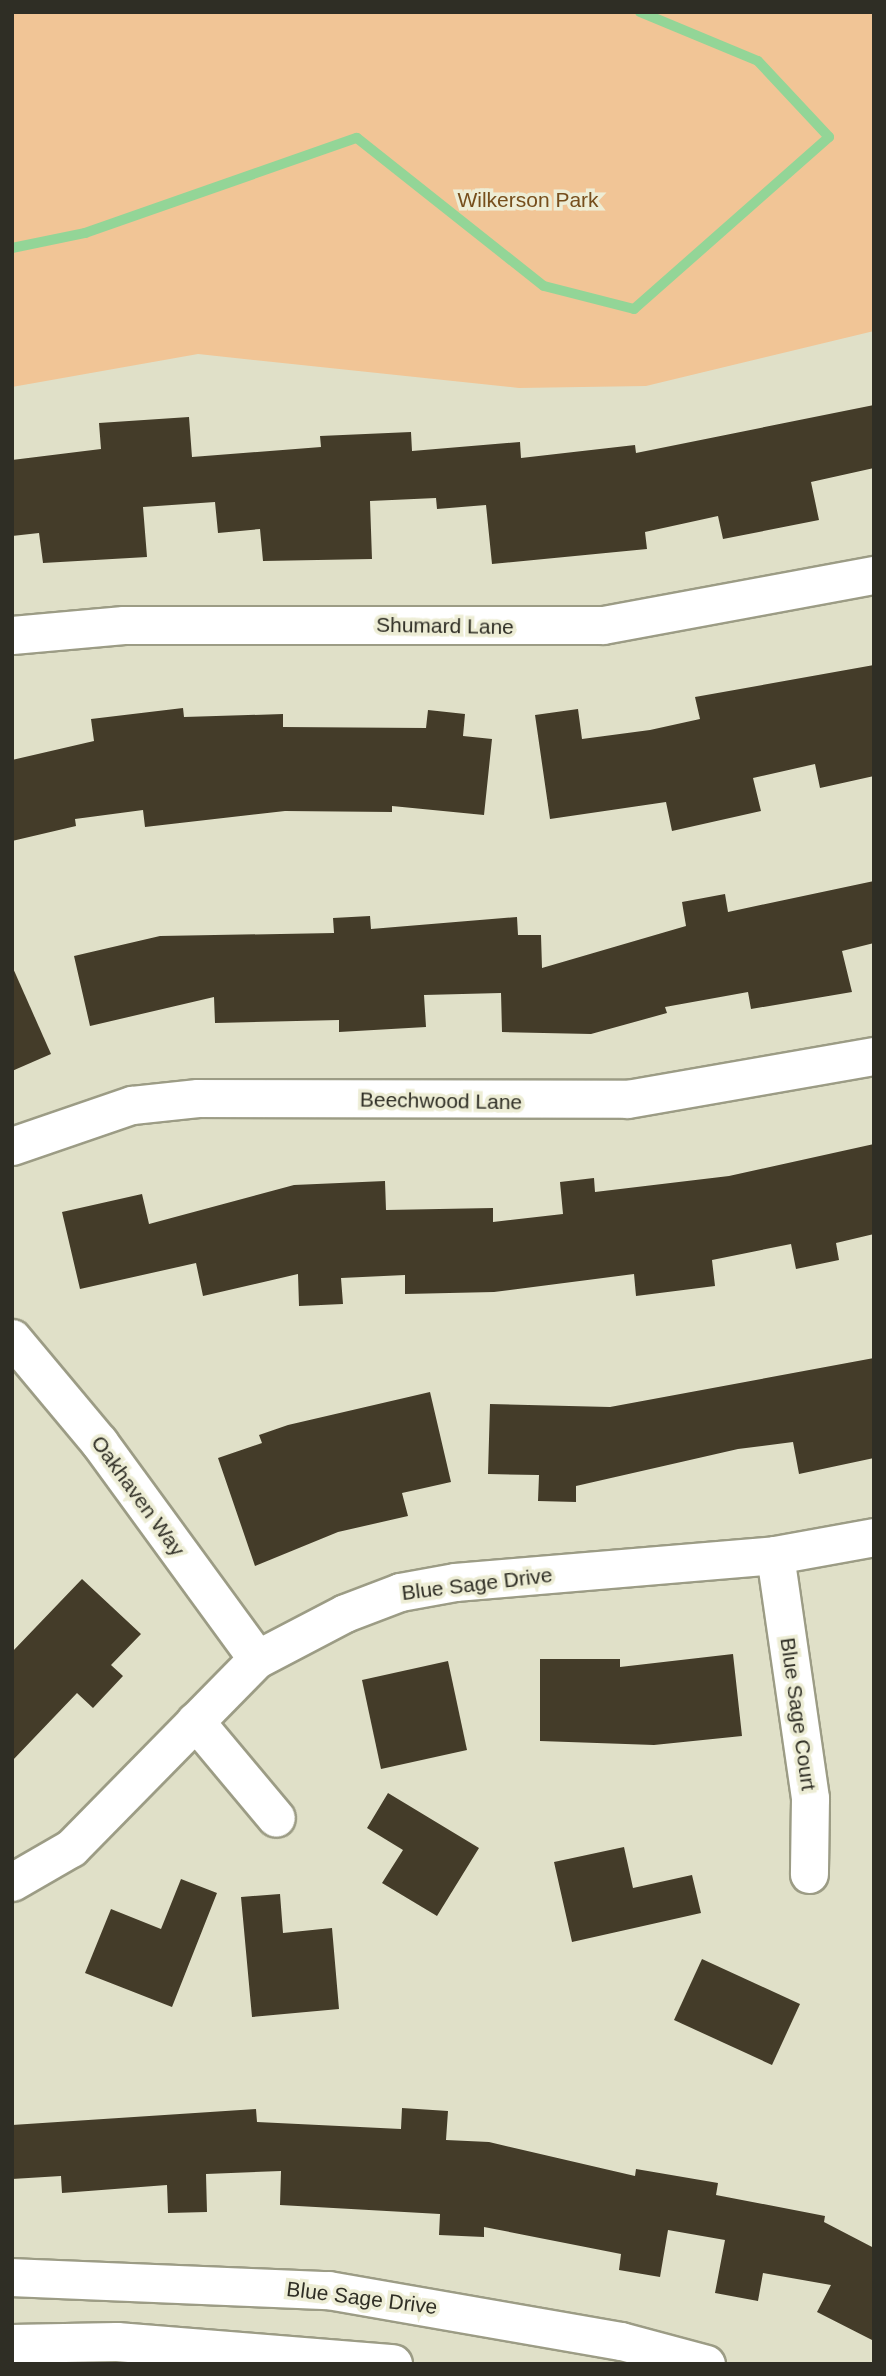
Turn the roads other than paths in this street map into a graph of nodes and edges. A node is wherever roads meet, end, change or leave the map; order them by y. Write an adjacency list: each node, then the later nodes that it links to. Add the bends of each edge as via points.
1 (874, 575): 2 (street, Shumard Lane, via 603,625 124,625)
2 (12, 635)
3 (874, 1056): 4 (street, Beechwood Lane, via 574,1103 198,1098 132,1105)
4 (12, 1146)
5 (12, 1338): 8 (street, Oakhaven Way, via 99,1442)
6 (874, 1537): 7 (street, Blue Sage Drive)
7 (775, 1555): 8 (street, Blue Sage Drive, via 400,1592); 11 (street, Blue Sage Court, via 810,1798)
8 (257, 1659): 9 (street, Blue Sage Drive)
9 (195, 1721): 10 (street); 12 (street, Blue Sage Drive, via 71,1848)
10 (276, 1818)
11 (809, 1874)
12 (12, 1882)
13 (12, 2277): 16 (street, Blue Sage Drive, via 328,2290 621,2341)
14 (12, 2344): 15 (main road, via 130,2343)
15 (393, 2364)
16 (706, 2364)

